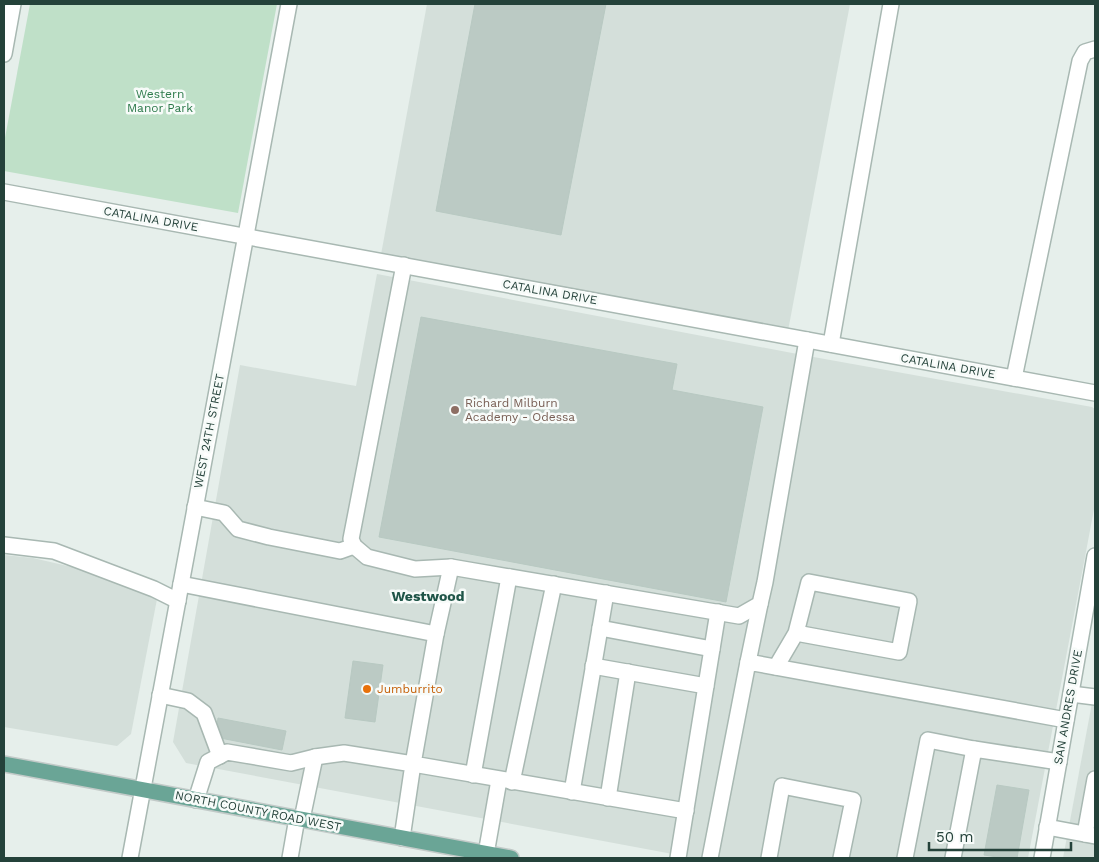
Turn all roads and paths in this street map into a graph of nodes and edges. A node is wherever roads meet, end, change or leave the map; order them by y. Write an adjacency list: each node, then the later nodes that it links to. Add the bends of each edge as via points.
1 (13, 4): 5 (street)
2 (289, 4): 7 (street, WEST 24TH STREET)
3 (891, 4): 10 (street)
4 (1095, 49): 11 (street, via 1085,52 1080,61)
5 (4, 54)
6 (4, 192): 7 (street, CATALINA DRIVE)
7 (246, 236): 8 (street, CATALINA DRIVE); 13 (street, WEST 24TH STREET)
8 (404, 265): 9 (street, CATALINA DRIVE); 15 (street, via 351,539)
9 (807, 340): 10 (street, CATALINA DRIVE); 23 (street)
10 (831, 344): 11 (street, CATALINA DRIVE)
11 (1014, 378): 12 (street, CATALINA DRIVE)
12 (1095, 393)
13 (195, 507): 15 (street, via 224,512 238,529 269,537 340,551); 19 (street, WEST 24TH STREET)
14 (4, 546): 22 (street, via 54,551)
15 (354, 546): 17 (street, via 367,557 415,568)
16 (1095, 556): 24 (street, SAN ANDRES DRIVE)
17 (451, 567): 18 (street); 27 (street)
18 (509, 577): 20 (street); 45 (street)
19 (181, 584): 22 (street, WEST 24TH STREET); 27 (street)
20 (554, 584): 21 (street); 47 (street)
21 (606, 593): 25 (street); 26 (street)
22 (178, 601): 36 (street, WEST 24TH STREET)
23 (760, 604): 25 (street, via 739,616); 30 (street)
24 (1091, 607): 35 (street, SAN ANDRES DRIVE)
25 (718, 612): 29 (street)
26 (600, 628): 29 (street); 31 (street)
27 (436, 634): 44 (street)
28 (796, 634): 28 (street, via 899,652 909,600 810,582); 32 (street)
29 (712, 650): 34 (street)
30 (748, 662): 32 (street); 63 (street)
31 (594, 666): 33 (street); 49 (street)
32 (776, 667): 38 (street)
33 (628, 672): 34 (street); 50 (street)
34 (706, 686): 52 (street)
35 (1071, 694): 37 (street); 38 (street, SAN ANDRES DRIVE)
36 (160, 696): 40 (street, via 188,701 204,713); 48 (street, WEST 24TH STREET)
37 (1095, 697)
38 (1066, 720): 42 (street, SAN ANDRES DRIVE)
39 (974, 749): 42 (street); 66 (street, via 928,740); 67 (street)
40 (220, 756): 41 (street, via 227,752 291,763); 51 (street, via 208,762)
41 (315, 757): 44 (street, via 344,753); 53 (street)
42 (1059, 762): 54 (street, SAN ANDRES DRIVE)
43 (4, 764): 48 (main road, NORTH COUNTY ROAD WEST)
44 (412, 764): 45 (street); 56 (street)
45 (473, 775): 47 (street)
46 (1095, 779): 55 (street)
47 (506, 781): 49 (street); 58 (street)
48 (143, 790): 51 (main road, NORTH COUNTY ROAD WEST); 59 (street, WEST 24TH STREET)
49 (572, 792): 50 (street)
50 (608, 798): 52 (street)
51 (196, 800): 53 (main road, NORTH COUNTY ROAD WEST)
52 (686, 811): 62 (street)
53 (299, 819): 56 (main road, NORTH COUNTY ROAD WEST); 60 (street)
54 (1047, 827): 55 (street); 68 (street, SAN ANDRES DRIVE)
55 (1090, 835)
56 (402, 838): 57 (main road, NORTH COUNTY ROAD WEST)
57 (455, 853): 58 (main road, NORTH COUNTY ROAD WEST)
58 (486, 854): 61 (main road, NORTH COUNTY ROAD WEST)
59 (130, 858)
60 (290, 858)
61 (512, 858)
62 (678, 858)
63 (710, 858)
64 (768, 858): 65 (street, via 782,786 853,800)
65 (841, 858)
66 (905, 858)
67 (953, 858)
68 (1042, 858)

